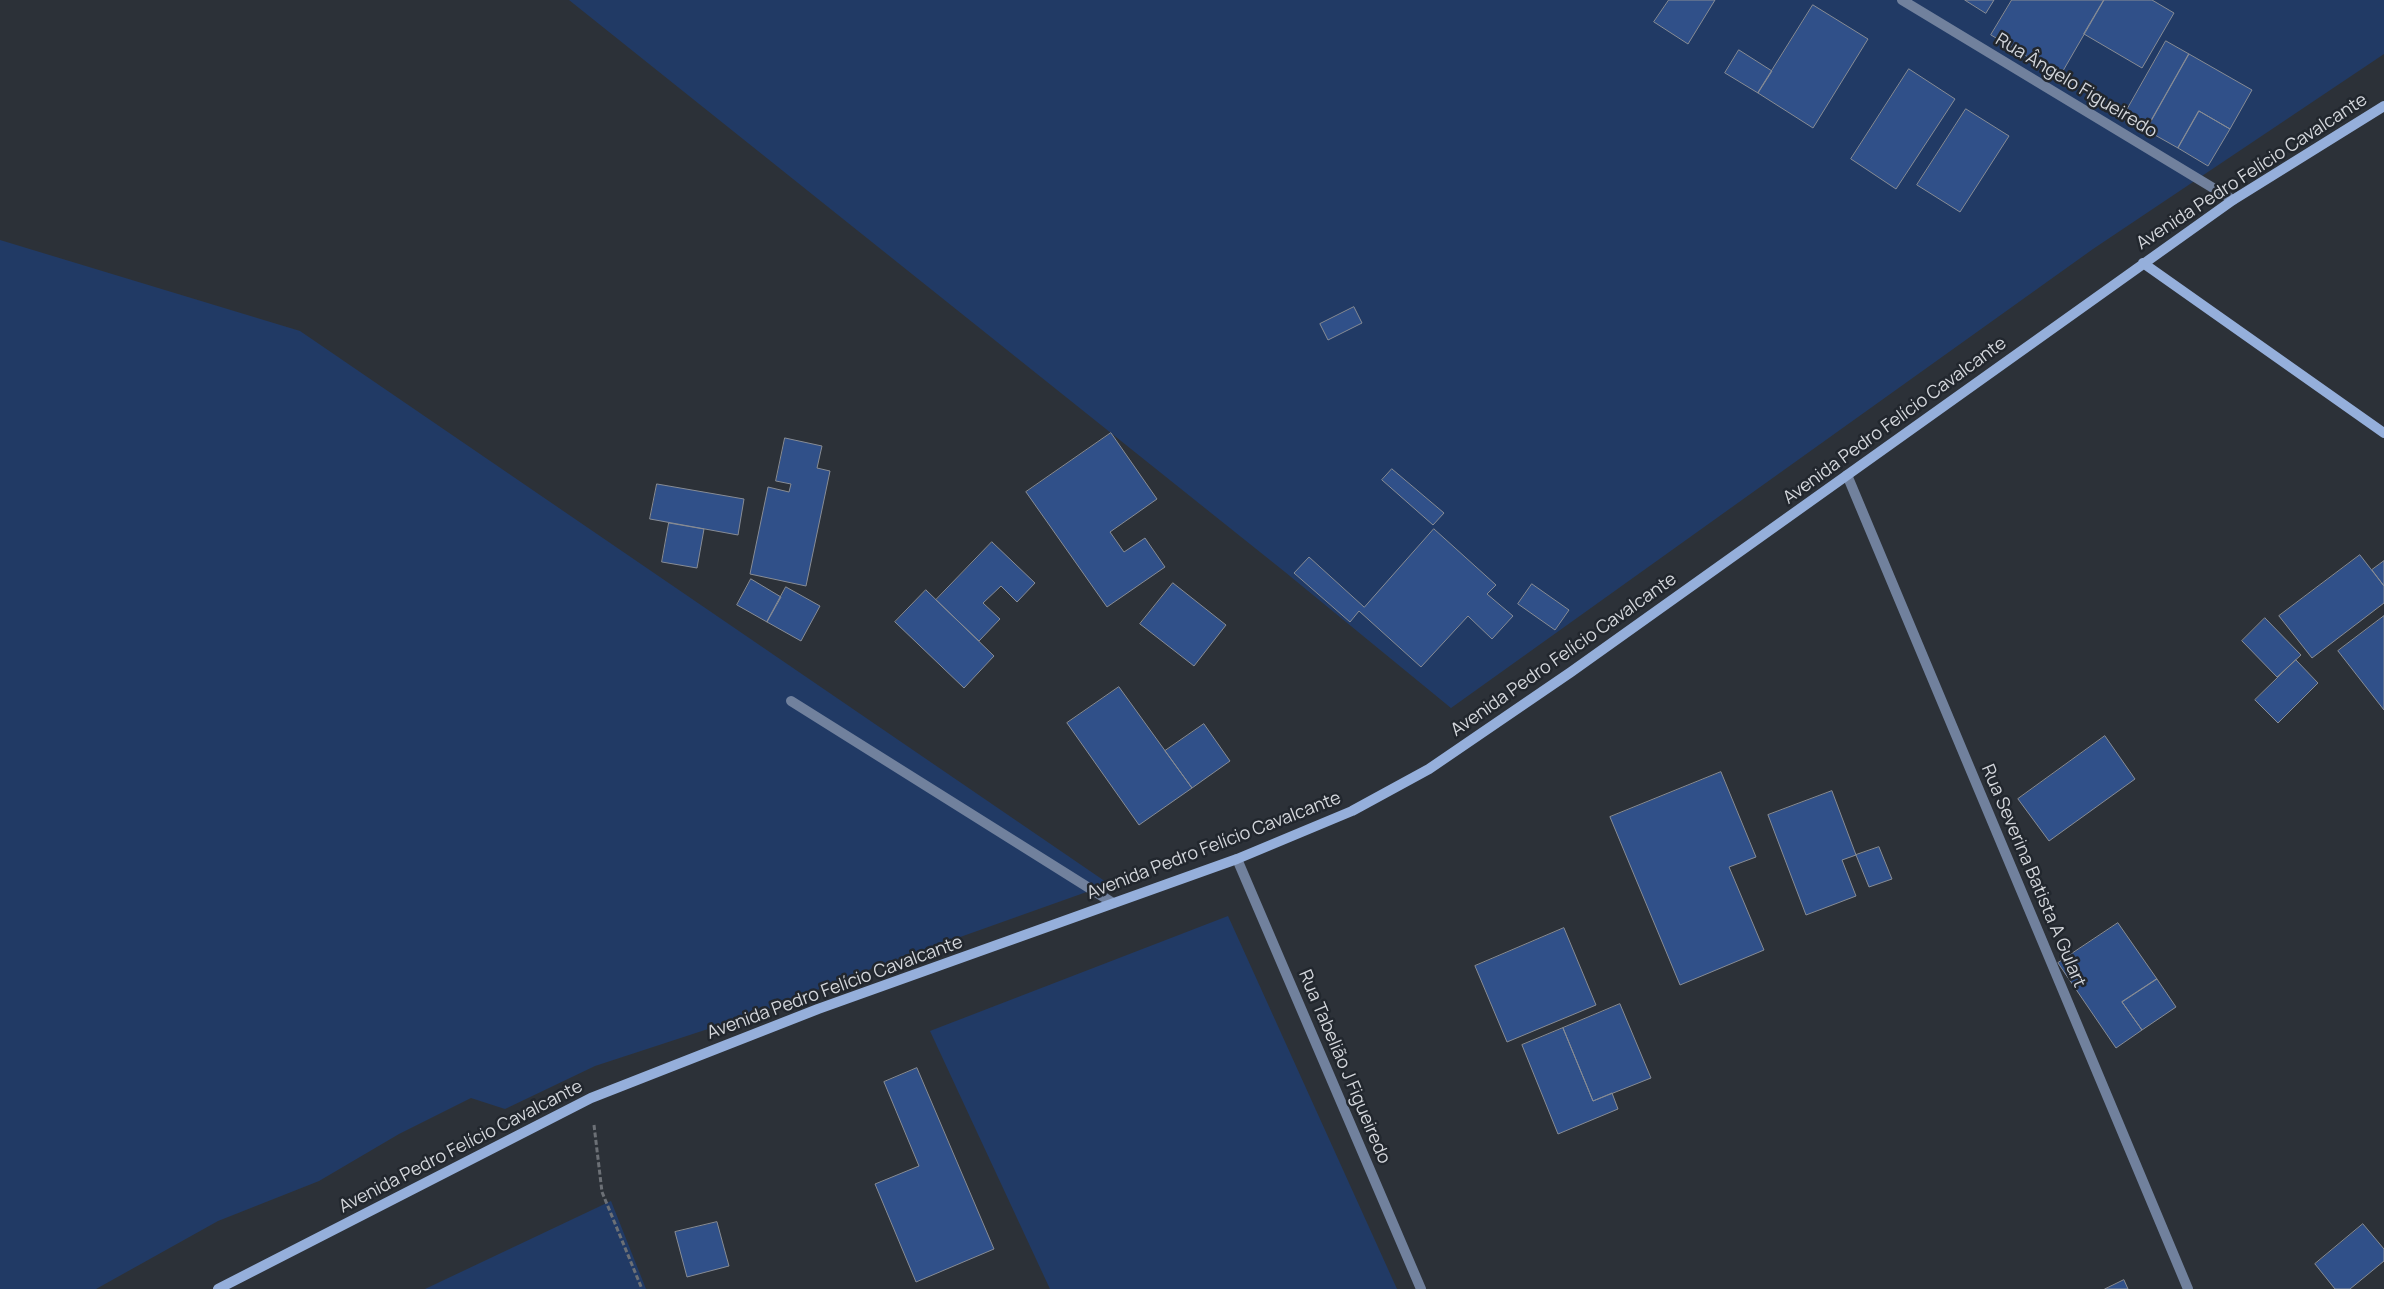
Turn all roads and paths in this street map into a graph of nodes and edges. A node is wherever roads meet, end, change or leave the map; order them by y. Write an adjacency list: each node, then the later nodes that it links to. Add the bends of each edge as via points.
1 (1902, 0): 3 (street, Rua Ângelo Figueiredo)
2 (2384, 106): 3 (street, Avenida Pedro Felício Cavalcante)
3 (2233, 200): 4 (street, Avenida Pedro Felício Cavalcante)
4 (2144, 263): 5 (street); 6 (street, Avenida Pedro Felício Cavalcante)
5 (2384, 434)
6 (1847, 475): 8 (street, Avenida Pedro Felício Cavalcante, via 1429,769 1352,811); 14 (street, Rua Severina Batista A Gulart)
7 (791, 700): 9 (street)
8 (1237, 858): 9 (street, Avenida Pedro Felício Cavalcante); 13 (street, Rua Tabelião J Figueiredo)
9 (1113, 903): 10 (street, Avenida Pedro Felício Cavalcante, via 818,1009)
10 (591, 1098): 11 (street, Avenida Pedro Felício Cavalcante); 12 (path, via 602,1192)
11 (218, 1289)
12 (642, 1289)
13 (1422, 1289)
14 (2188, 1289)

